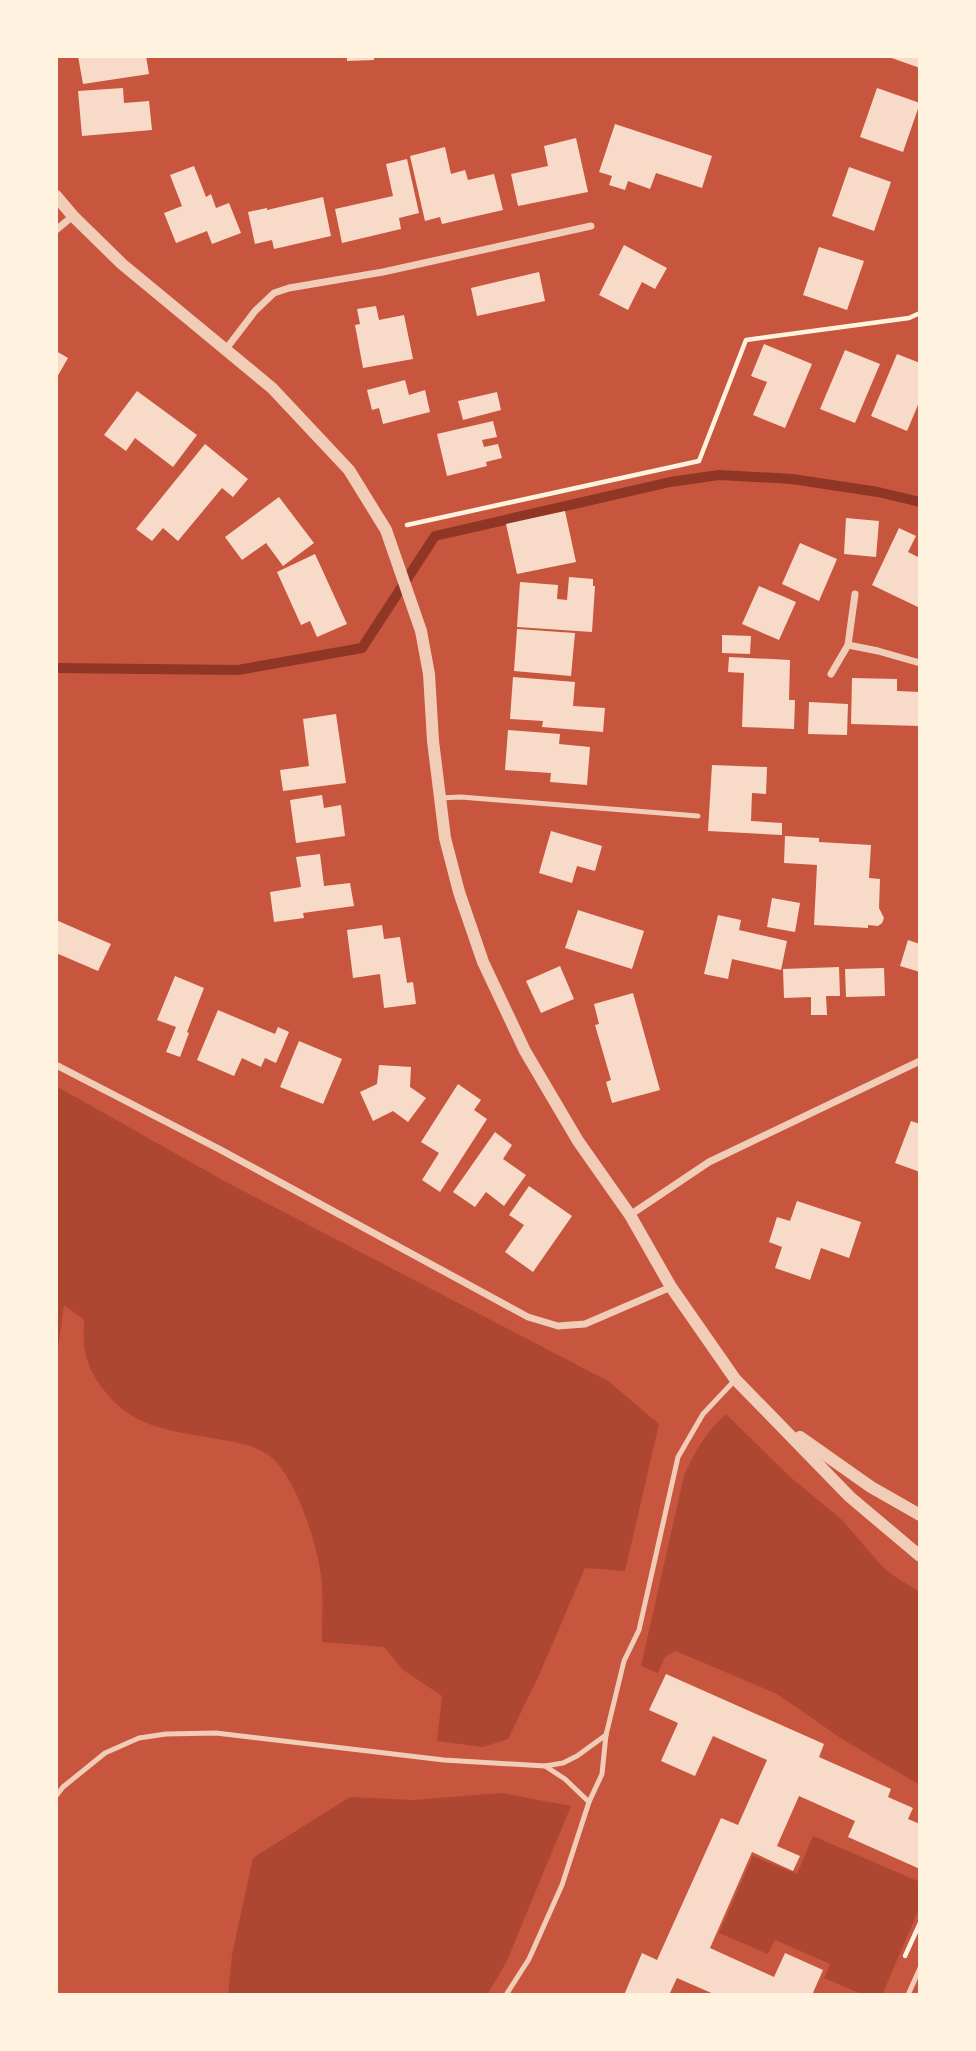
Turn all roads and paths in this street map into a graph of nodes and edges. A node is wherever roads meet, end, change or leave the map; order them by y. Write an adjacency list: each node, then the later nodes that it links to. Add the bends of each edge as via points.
1 (56, 196): 2 (street)
2 (73, 216): 4 (street); 6 (street, via 122,264)
3 (591, 226): 6 (street, via 274,293)
4 (56, 230)
5 (920, 313): 7 (path, via 746,340 699,461)
6 (226, 349): 7 (street, via 272,388 349,470)
7 (386, 530): 12 (street, via 421,631)
8 (855, 594): 9 (street)
9 (848, 645): 10 (street); 11 (street)
10 (920, 663)
11 (831, 674)
12 (439, 798): 13 (lane); 16 (street, via 459,892 483,962 525,1051 578,1141)
13 (698, 816)
14 (920, 1060): 16 (street, via 709,1162)
15 (56, 1065): 17 (street, via 528,1317 558,1326 585,1324)
16 (630, 1214): 17 (street)
17 (671, 1287): 18 (street)
18 (735, 1380): 19 (street); 22 (lane, via 703,1414 678,1457 639,1630 624,1661)
19 (777, 1422): 20 (street); 21 (street, via 850,1497)
20 (920, 1515)
21 (920, 1556)
22 (607, 1735): 23 (lane, via 563,1763); 25 (lane, via 602,1774)
23 (545, 1766): 24 (lane, via 444,1760 216,1733 166,1734 139,1738 105,1753); 25 (lane)
24 (56, 1796)
25 (589, 1802): 27 (lane, via 562,1885)
26 (920, 1968): 28 (lane)
27 (506, 1995)
28 (908, 1995)

